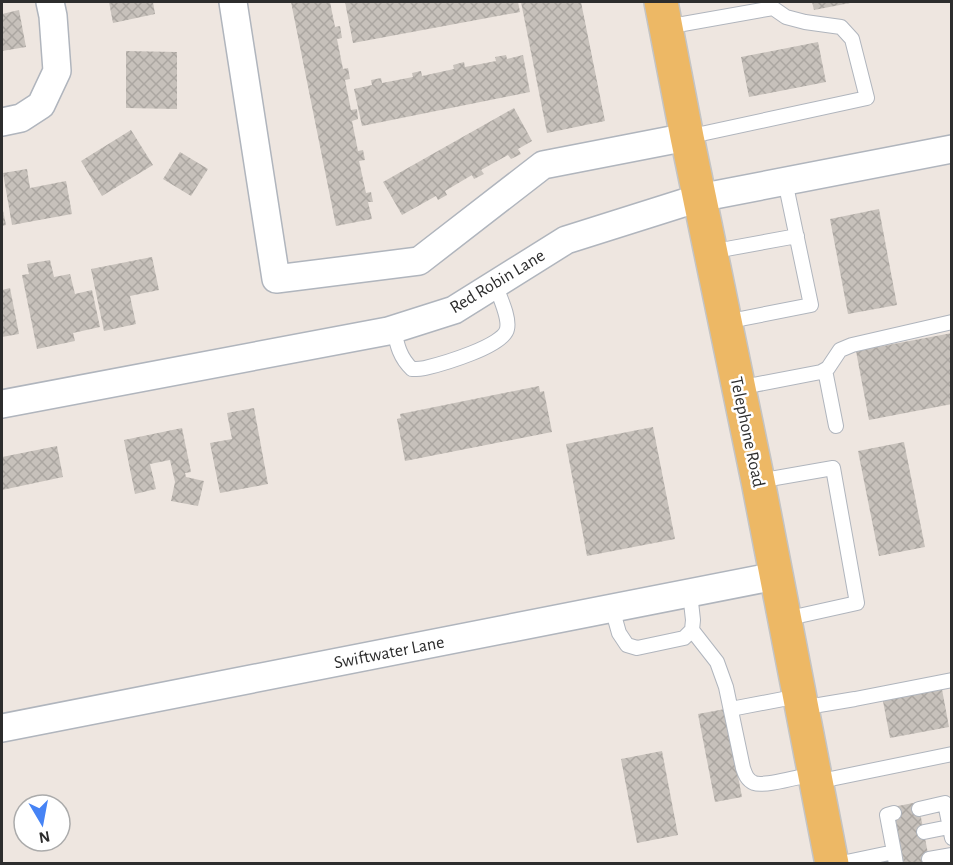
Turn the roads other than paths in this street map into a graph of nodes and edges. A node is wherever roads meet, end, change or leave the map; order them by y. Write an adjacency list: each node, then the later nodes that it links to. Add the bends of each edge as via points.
1 (50, 2): 5 (street, via 57,71 41,105 21,118)
2 (233, 2): 6 (street, via 276,279 419,261 543,165)
3 (772, 5): 4 (lane); 6 (lane, via 786,17 841,27 852,39 867,98)
4 (664, 14): 6 (main road, Telephone Road)
5 (2, 122)
6 (687, 137): 9 (main road, Telephone Road)
7 (951, 149): 8 (street, Red Robin Lane)
8 (785, 181): 9 (street, Red Robin Lane); 10 (lane)
9 (699, 198): 11 (main road, Telephone Road); 12 (street, Red Robin Lane, via 566,240)
10 (797, 236): 11 (lane); 14 (lane, via 811,305)
11 (710, 252): 14 (main road, Telephone Road)
12 (495, 284): 15 (street, Red Robin Lane, via 454,310); 15 (lane, via 507,330 483,349 412,369 398,349)
13 (951, 321): 16 (lane, via 852,345 838,352)
14 (725, 322): 17 (main road, Telephone Road)
15 (393, 330): 18 (street, Red Robin Lane)
16 (825, 370): 17 (lane); 19 (lane)
17 (738, 388): 20 (main road, Telephone Road)
18 (2, 404)
19 (836, 426)
20 (758, 481): 21 (main road, Telephone Road); 24 (lane, via 833,468 857,603)
21 (776, 576): 22 (street, Swiftwater Lane); 24 (main road, Telephone Road)
22 (690, 593): 23 (street, Swiftwater Lane); 25 (lane)
23 (612, 608): 25 (lane, via 619,633 627,645 637,648 684,638); 29 (street, Swiftwater Lane)
24 (785, 619): 27 (main road, Telephone Road)
25 (692, 630): 28 (lane, via 717,662)
26 (951, 680): 27 (lane, via 855,699)
27 (800, 702): 28 (lane); 31 (main road, Telephone Road)
28 (731, 709): 31 (lane, via 743,768 753,783)
29 (2, 728)
30 (951, 754): 31 (lane)
31 (815, 778): 39 (main road, Telephone Road)
32 (919, 809): 35 (lane, via 945,803)
33 (894, 813): 36 (lane, via 887,815)
34 (924, 832): 35 (lane)
35 (950, 833)
36 (895, 848): 40 (lane)
37 (951, 855): 38 (lane)
38 (929, 859)
39 (832, 864)
40 (837, 864)

